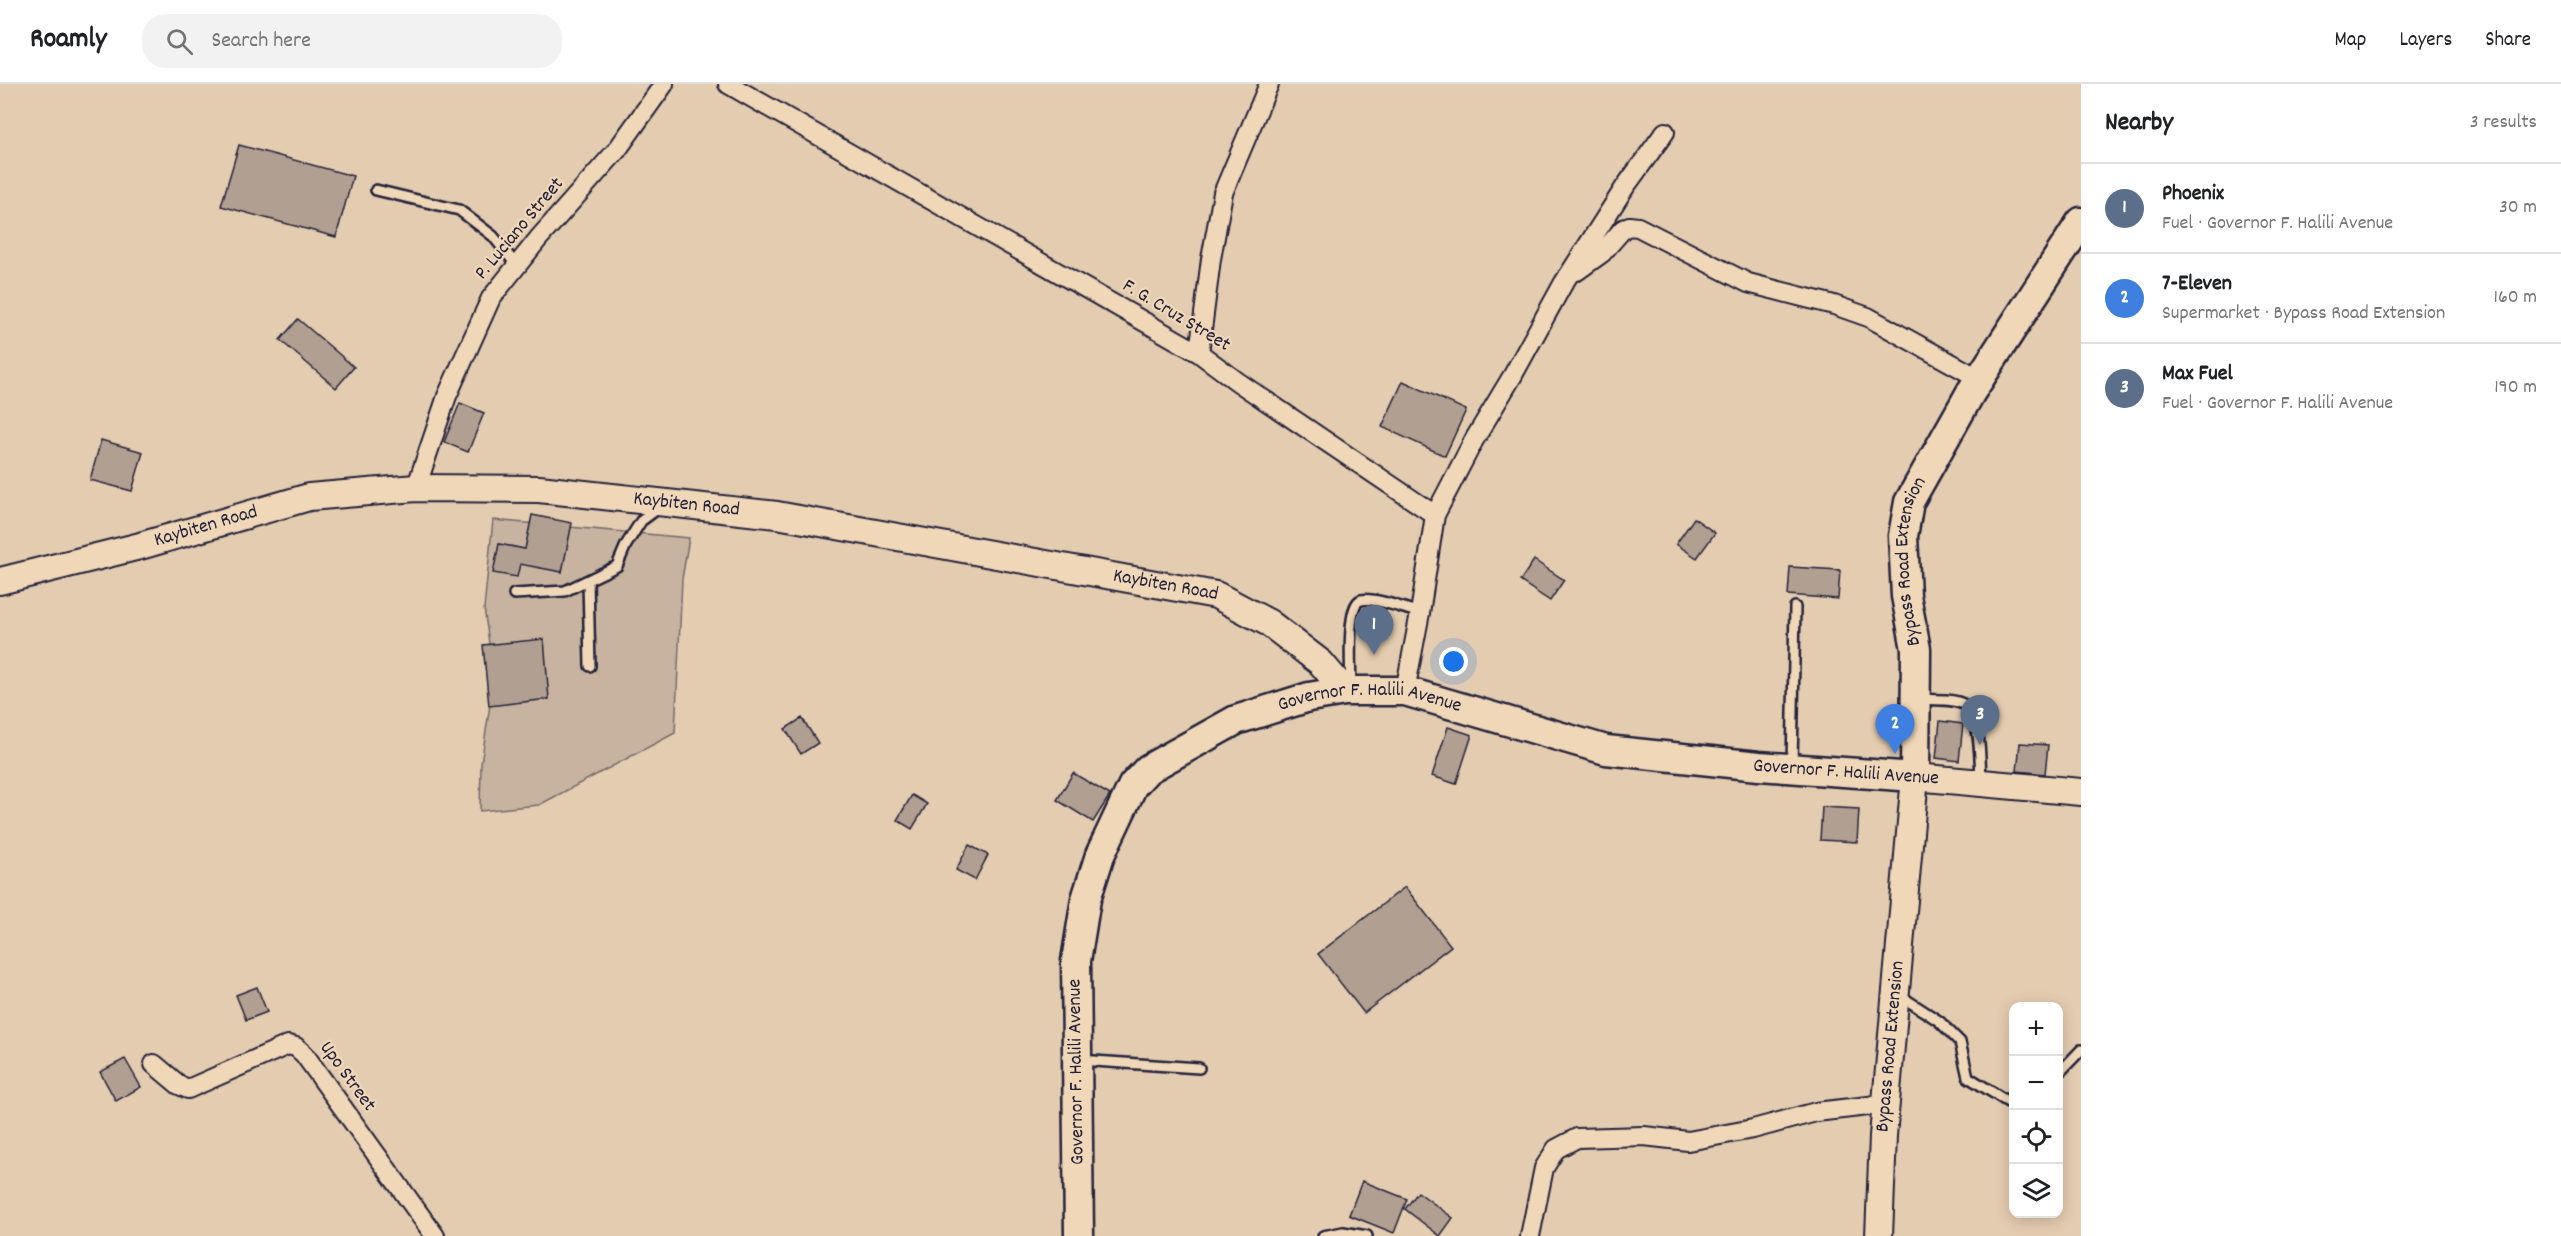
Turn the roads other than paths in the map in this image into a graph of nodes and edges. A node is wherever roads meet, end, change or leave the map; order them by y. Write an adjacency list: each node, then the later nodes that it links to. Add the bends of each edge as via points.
1 (664, 84): 7 (street, P. Luciano Street, via 617,150)
2 (728, 84): 9 (street, F. G. Cruz Street)
3 (1269, 84): 9 (street, via 1223,194)
4 (1665, 132): 8 (street)
5 (376, 190): 7 (lane, via 459,210 493,236)
6 (2081, 222): 10 (main road, Bypass Road Extension)
7 (517, 266): 11 (street, P. Luciano Street, via 491,298 447,396)
8 (1570, 275): 10 (street, via 1602,253 1623,229 1638,227 1748,283 1868,317); 13 (street)
9 (1199, 353): 13 (street, F. G. Cruz Street)
10 (1980, 379): 22 (main road, Bypass Road Extension, via 1909,502 1902,536 1906,596 1916,649)
11 (416, 488): 12 (street, Kaybiten Road, via 539,489); 14 (street, Kaybiten Road, via 309,497)
12 (664, 502): 15 (lane, via 641,521 617,566); 20 (street, Kaybiten Road, via 777,515 1216,595 1269,623 1321,663)
13 (1435, 515): 18 (street)
14 (0, 581)
15 (588, 581): 16 (lane, via 565,591); 19 (lane)
16 (513, 594)
17 (1796, 607): 23 (lane)
18 (1420, 613): 20 (lane, via 1378,602 1358,602 1351,613); 21 (street)
19 (590, 666)
20 (1348, 691): 21 (main road, Governor F. Halili Avenue); 29 (main road, Governor F. Halili Avenue, via 1309,697 1236,720 1148,769 1133,785 1100,855 1086,899 1076,961)
21 (1405, 691): 23 (main road, Governor F. Halili Avenue, via 1606,750)
22 (1916, 698): 24 (main road, Bypass Road Extension); 25 (lane, via 1962,703 1971,710 1977,729)
23 (1792, 768): 24 (main road, Governor F. Halili Avenue)
24 (1915, 777): 25 (street, Governor F. Halili Avenue); 27 (street, Bypass Road Extension)
25 (1981, 783): 26 (street, Governor F. Halili Avenue)
26 (2081, 792)
27 (1896, 993): 33 (lane, via 1939,1021 1960,1042 1968,1077); 34 (street, Bypass Road Extension)
28 (2081, 1050): 32 (lane)
29 (1077, 1059): 31 (lane); 36 (main road, Governor F. Halili Avenue)
30 (154, 1064): 35 (street, Upo Street, via 188,1089 288,1045 296,1047)
31 (1199, 1068)
32 (2063, 1069)
33 (2009, 1102)
34 (1886, 1104): 39 (street, via 1816,1112 1753,1130 1688,1141 1644,1136 1577,1138 1556,1149 1544,1168); 40 (street, Bypass Road Extension)
35 (435, 1236)
36 (1079, 1236)
37 (1323, 1236): 38 (lane, via 1343,1232)
38 (1367, 1236)
39 (1530, 1236)
40 (1879, 1236)

